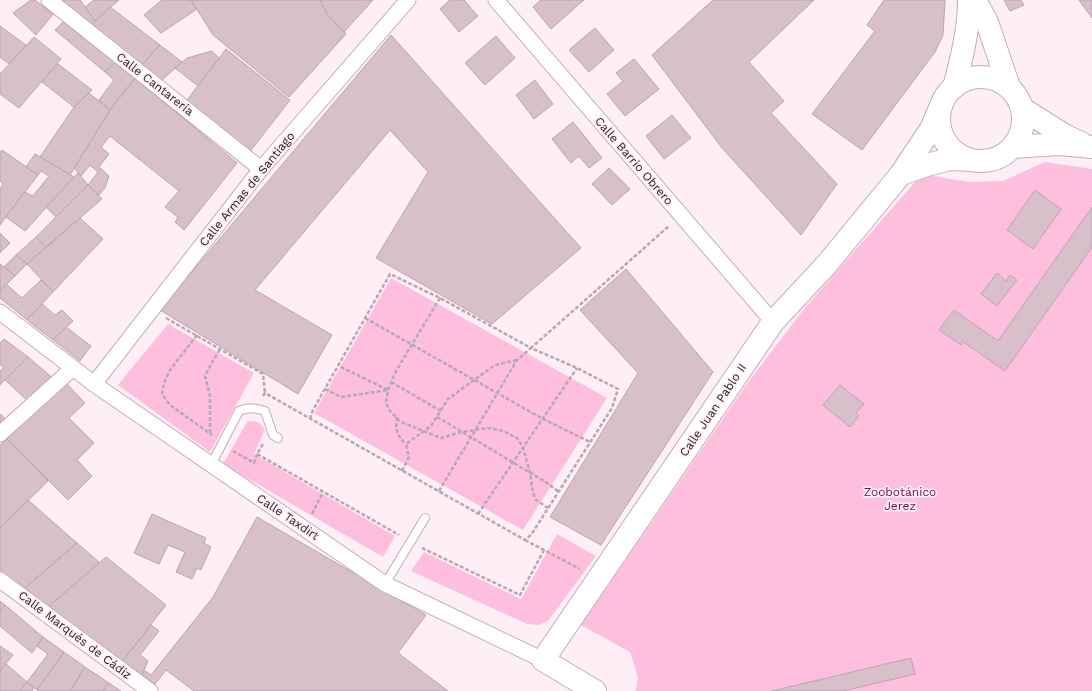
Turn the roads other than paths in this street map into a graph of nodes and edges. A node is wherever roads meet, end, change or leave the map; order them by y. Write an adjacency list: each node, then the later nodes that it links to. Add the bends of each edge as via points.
1 (49, 0): 13 (street, Calle Cantarería)
2 (408, 0): 13 (street, Calle Armas de Santiago)
3 (496, 0): 16 (street, Calle Barrio Obrero)
4 (969, 0): 6 (main road, via 964,47)
5 (975, 0): 7 (main road, via 987,22)
6 (954, 87): 7 (main road, via 967,79 983,76 997,79); 8 (main road, via 944,98)
7 (1009, 87): 9 (main road)
8 (940, 108): 12 (main road, via 942,134 950,147 962,156); 14 (main road, Calle Juan Pablo II, via 931,129)
9 (1023, 109): 10 (main road, via 1064,135); 11 (main road, via 1023,126)
10 (1091, 146): 11 (main road, via 1060,144)
11 (1013, 147): 12 (main road, via 997,158)
12 (974, 160): 14 (main road, via 950,159)
13 (261, 169): 18 (street, Calle Armas de Santiago)
14 (901, 174): 16 (main road, Calle Juan Pablo II, via 828,264)
15 (0, 312): 17 (street, Calle Taxdirt)
16 (773, 322): 25 (main road, Calle Juan Pablo II)
17 (73, 368): 18 (street, Calle Taxdirt); 19 (street)
18 (94, 384): 21 (street, Calle Taxdirt)
19 (0, 434)
20 (278, 438): 21 (lane, via 273,435 265,411 247,408 240,412)
21 (211, 465): 24 (street, Calle Taxdirt)
22 (424, 518): 24 (lane)
23 (0, 580): 26 (street, Calle Marqués de Cádiz)
24 (385, 584): 25 (street, Calle Taxdirt)
25 (543, 660): 27 (main road, Calle Taxdirt)
26 (150, 691)
27 (595, 691)

